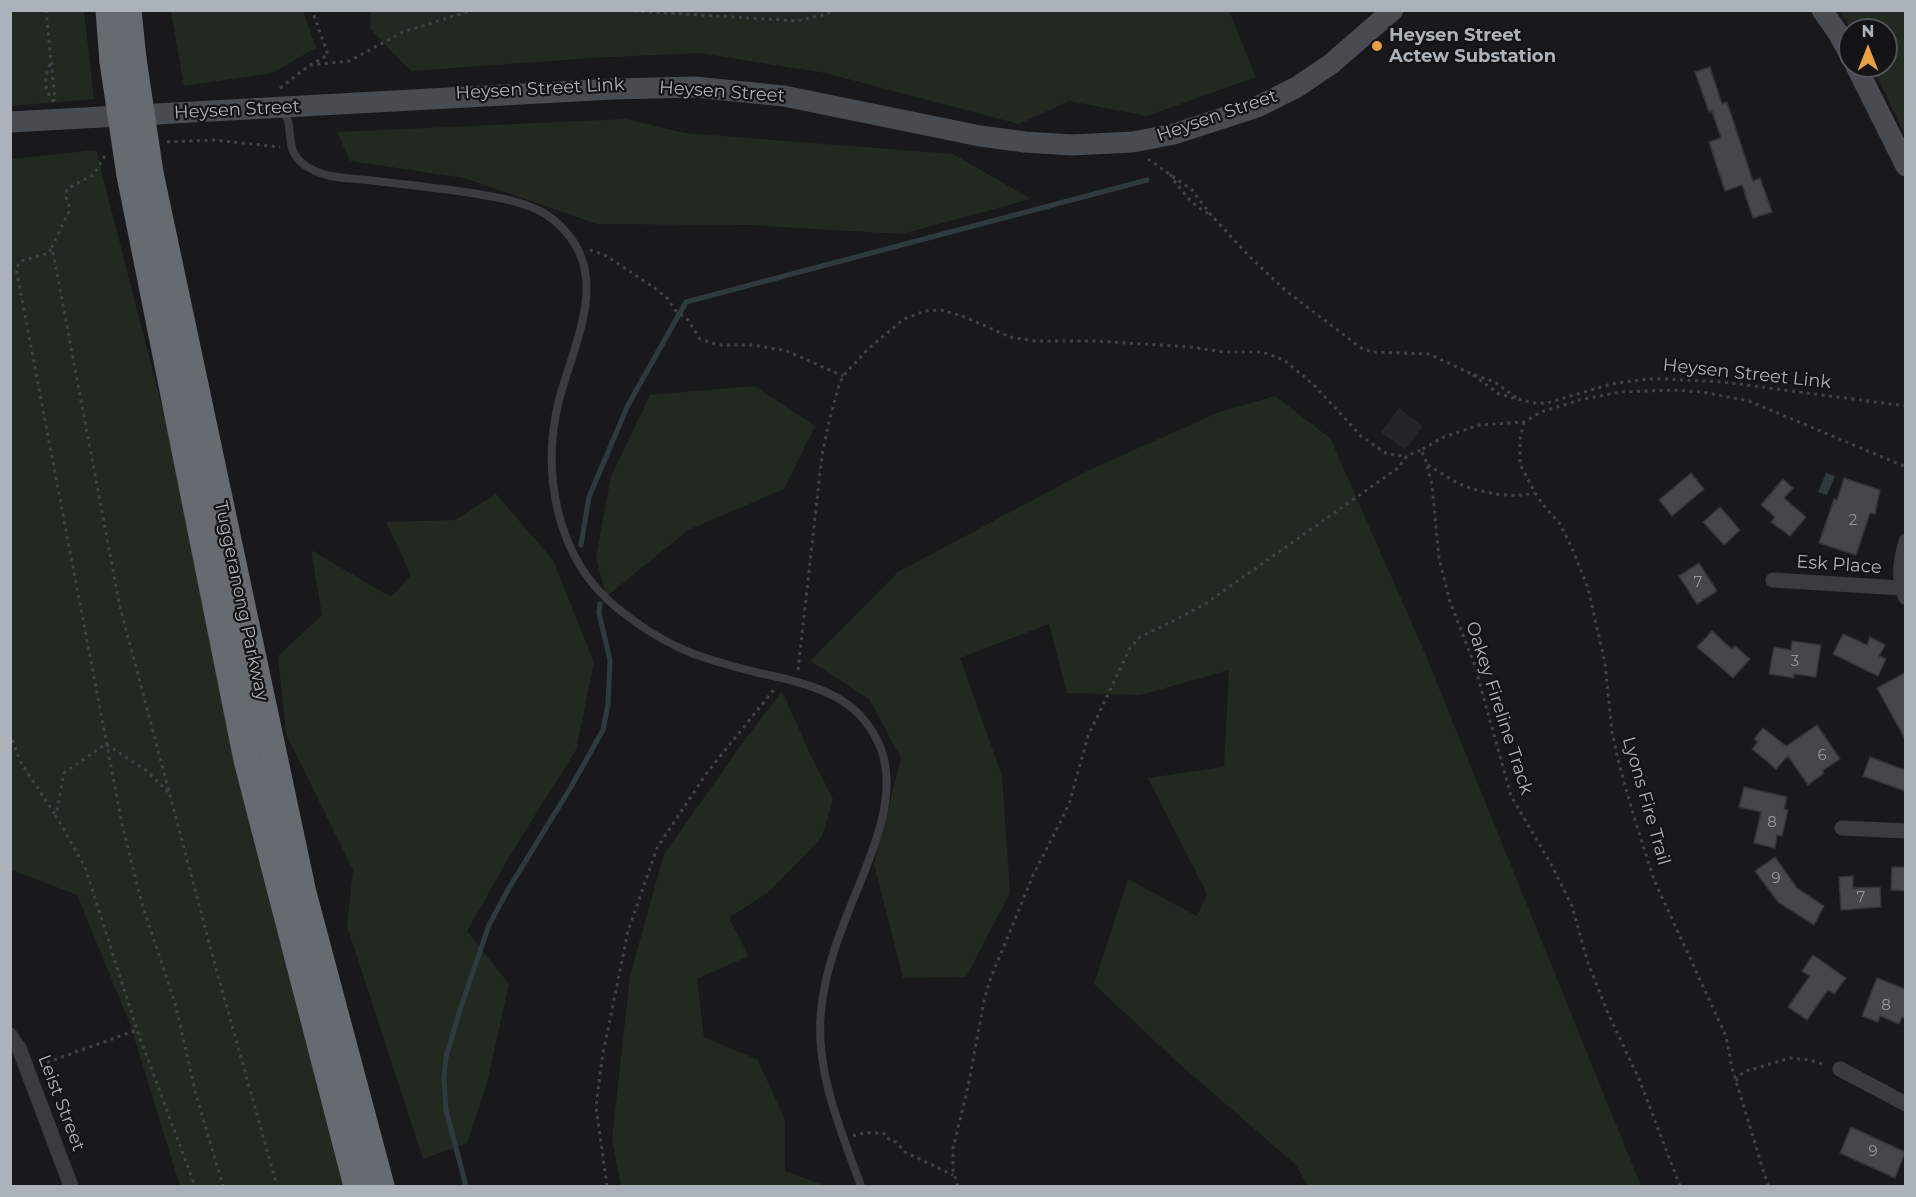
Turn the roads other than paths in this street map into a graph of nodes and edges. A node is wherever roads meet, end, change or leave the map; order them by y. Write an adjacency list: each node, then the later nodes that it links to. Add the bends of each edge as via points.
1 (109, 10): 6 (highway, Tuggeranong Parkway)
2 (128, 10): 6 (highway, Tuggeranong Parkway)
3 (1393, 10): 8 (main road, Heysen Street, via 1331,64 1297,87 1257,107 1174,134 1133,142 1072,145 980,136 784,96 695,87)
4 (1822, 10): 5 (main road)
5 (1838, 33)
6 (123, 60): 11 (highway, Tuggeranong Parkway, bridge)
7 (1862, 78): 10 (main road)
8 (281, 107): 9 (main road, Heysen Street); 23 (lane, via 288,118 294,156 317,173 507,199 541,211 561,227 576,245 584,265 586,309 553,429 553,489 571,546 589,579 615,607 661,639 694,653 797,681 841,699 854,708 875,737 887,775 887,798 826,979 820,1037 832,1102)
9 (10, 122)
10 (1905, 166)
11 (140, 174): 21 (highway, Tuggeranong Parkway, via 247,760); 22 (highway, Tuggeranong Parkway, via 303,893)
12 (1905, 541): 14 (street, via 1901,558)
13 (1773, 580): 14 (street, Esk Place)
14 (1903, 593)
15 (1842, 828): 16 (street)
16 (1905, 831)
17 (10, 1035): 20 (street, Leist Street, via 19,1048)
18 (1840, 1069): 19 (street)
19 (1905, 1104)
20 (71, 1186)
21 (357, 1186)
22 (381, 1186)
23 (861, 1186)

